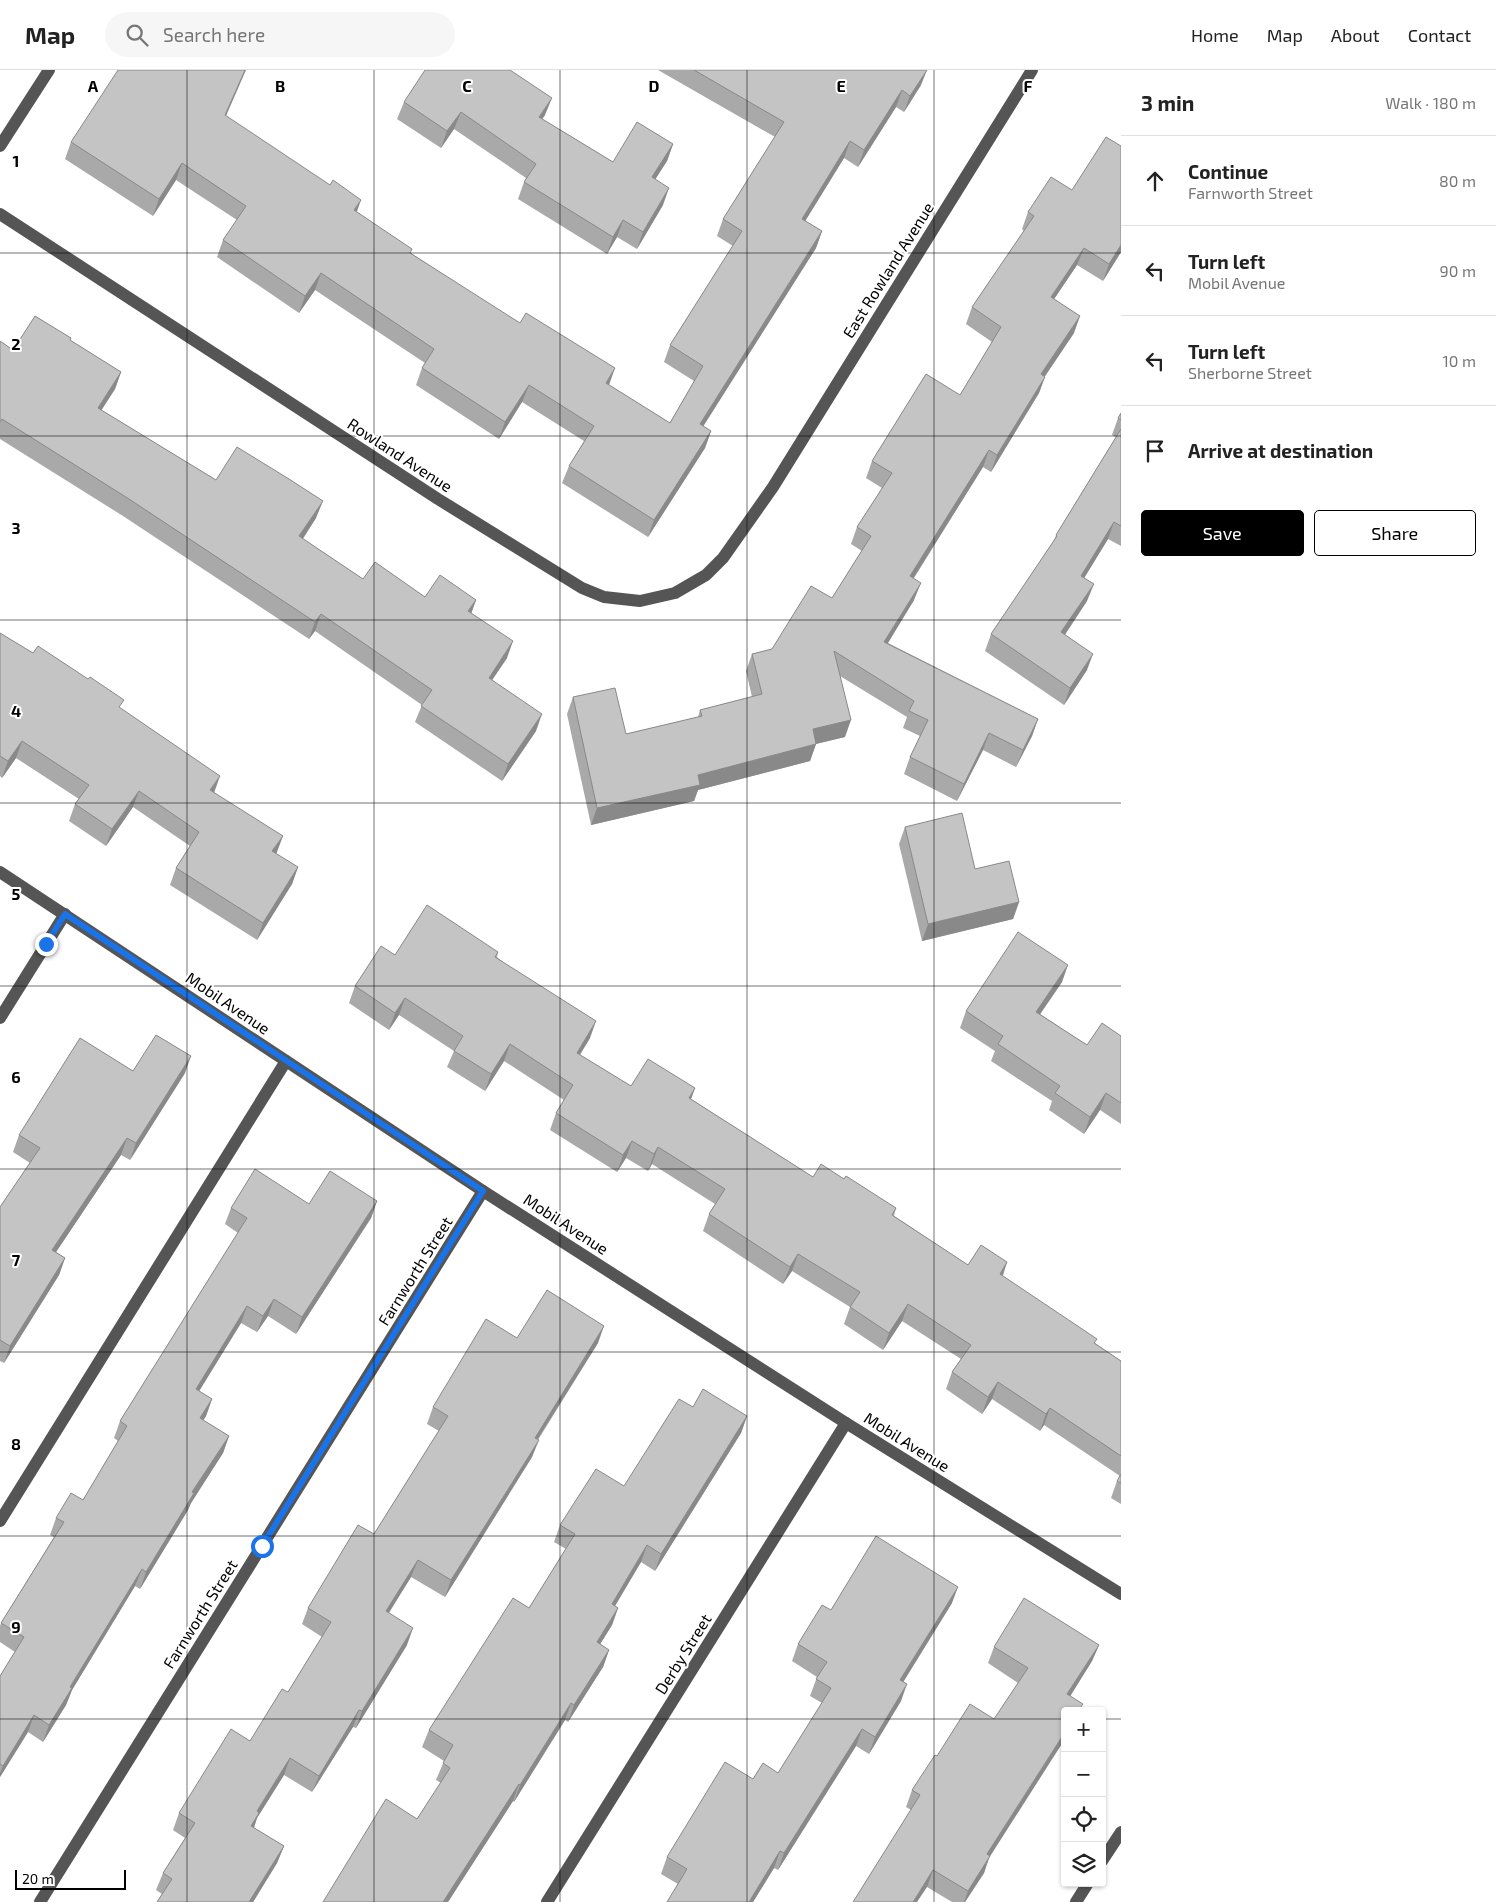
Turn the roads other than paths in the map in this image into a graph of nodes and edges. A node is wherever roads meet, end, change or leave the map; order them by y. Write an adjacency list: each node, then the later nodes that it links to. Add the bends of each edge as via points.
1 (49, 70): 4 (street)
2 (1016, 70): 3 (street)
3 (1030, 74): 6 (street, East Rowland Avenue)
4 (0, 146)
5 (0, 214): 6 (street, Rowland Avenue, via 438,499 582,588 604,597 649,599 675,593 706,575 723,558)
6 (772, 487)
7 (0, 872): 8 (street, Mobil Avenue)
8 (65, 914): 9 (street); 10 (street, Mobil Avenue)
9 (0, 1018)
10 (286, 1061): 11 (street, Mobil Avenue); 13 (street)
11 (483, 1191): 12 (street, Mobil Avenue); 18 (street, Farnworth Street)
12 (846, 1423): 14 (street, Mobil Avenue); 19 (street, Derby Street)
13 (0, 1521)
14 (1121, 1594)
15 (1121, 1832): 16 (street)
16 (1106, 1855)
17 (1085, 1887): 20 (street)
18 (40, 1902)
19 (546, 1902)
20 (1076, 1902)

